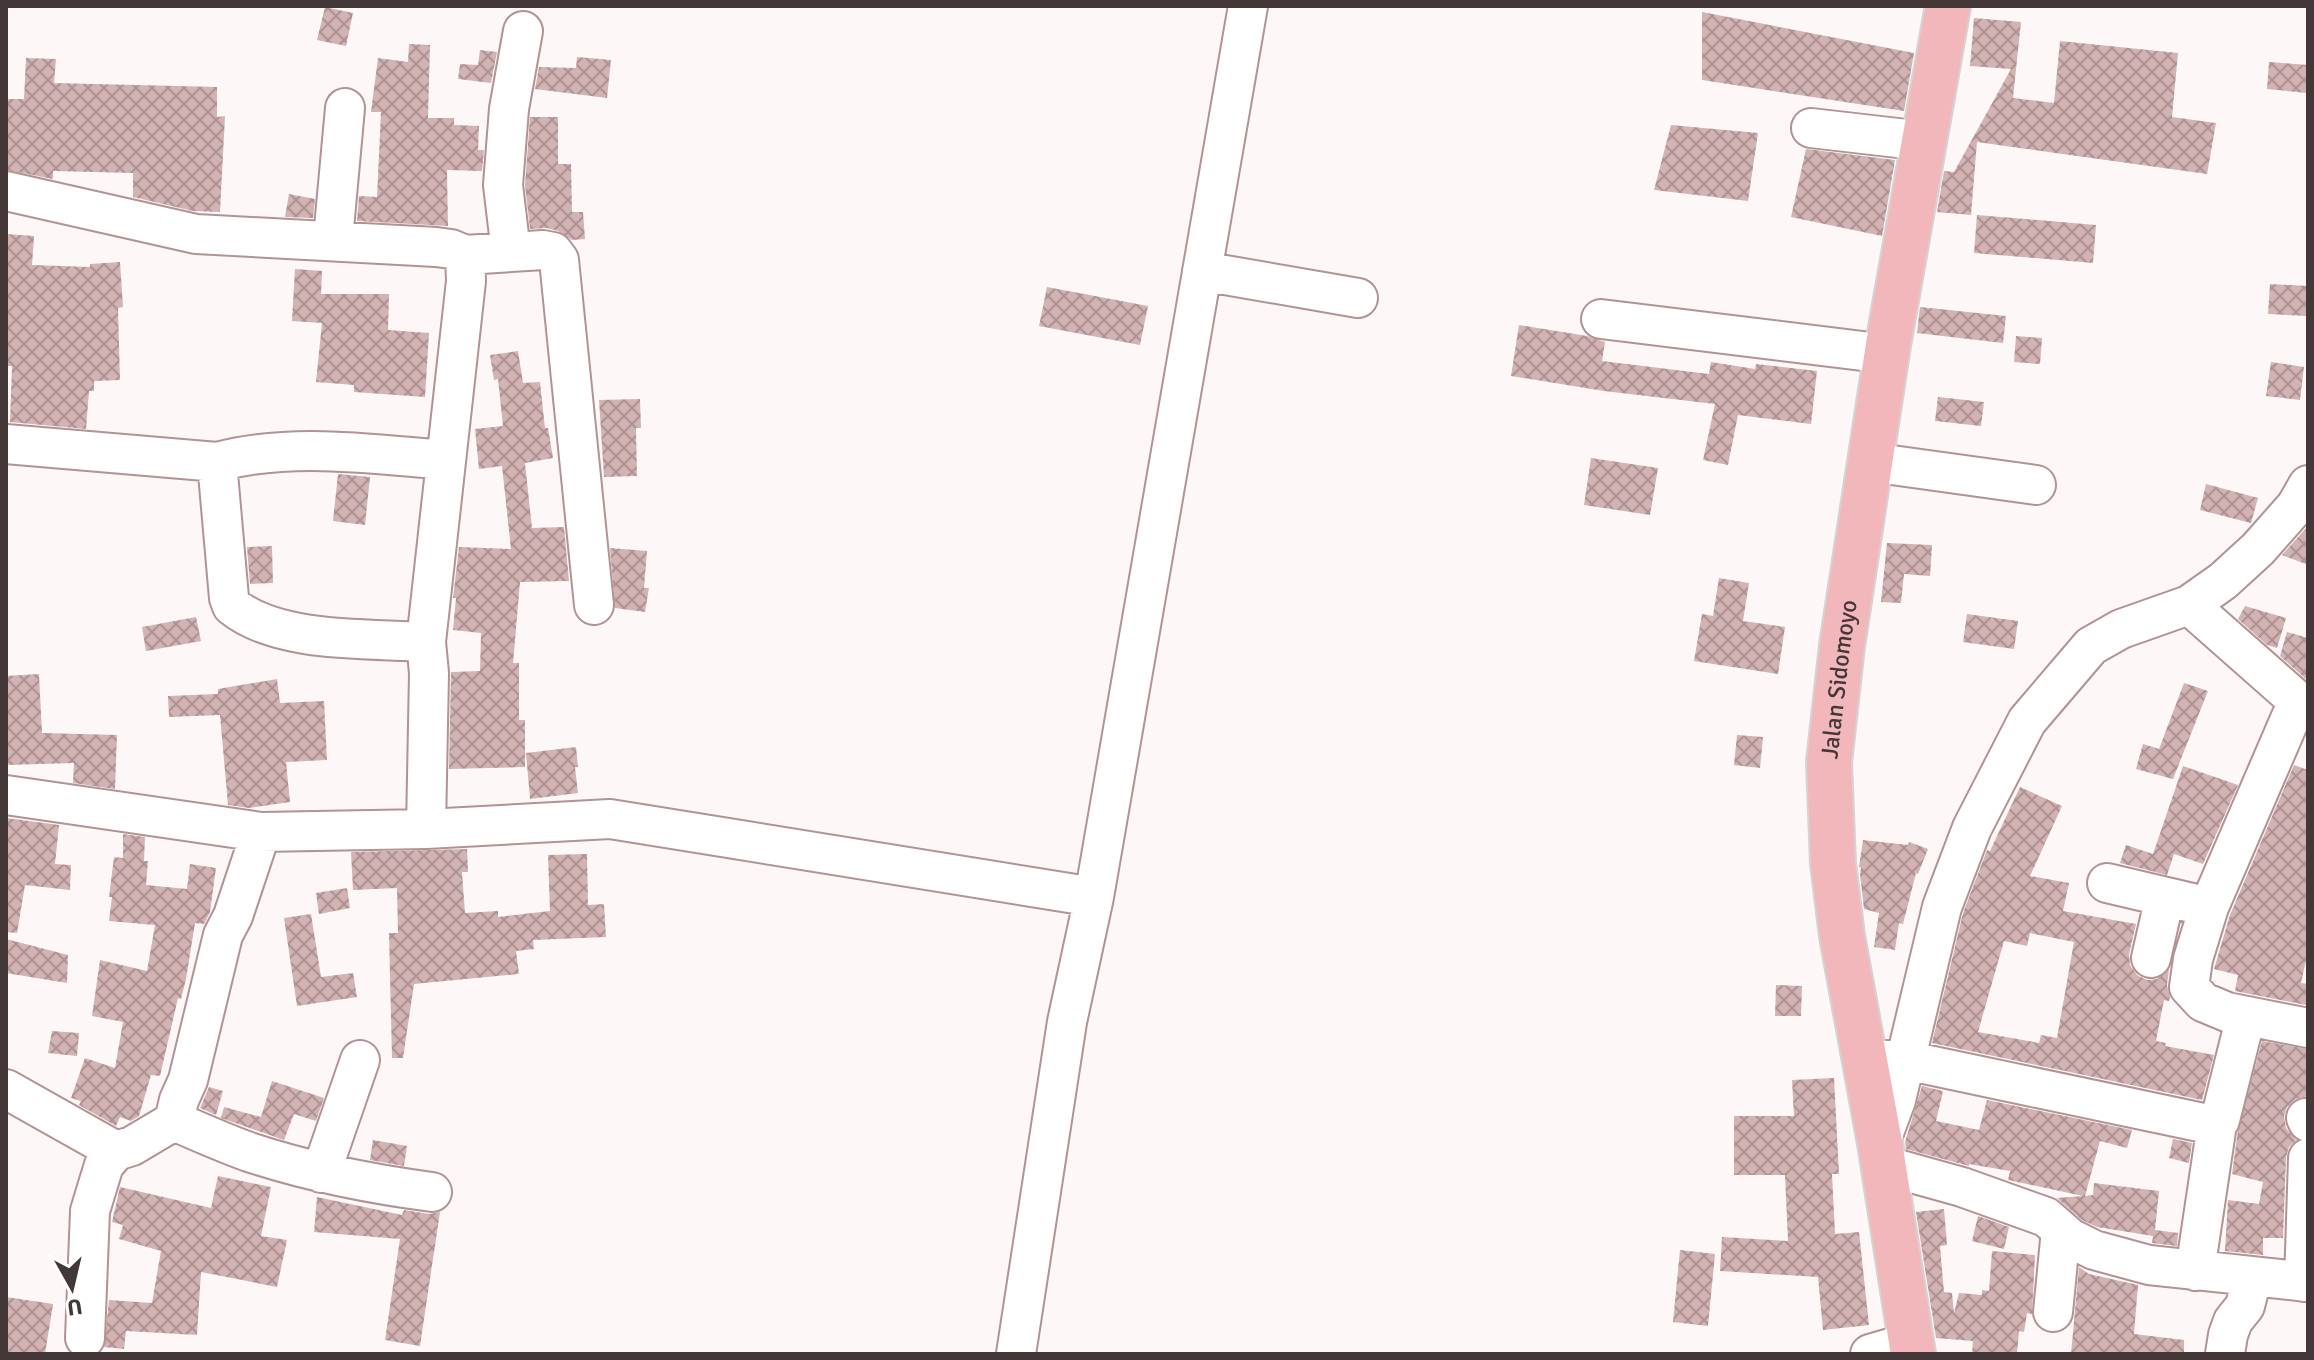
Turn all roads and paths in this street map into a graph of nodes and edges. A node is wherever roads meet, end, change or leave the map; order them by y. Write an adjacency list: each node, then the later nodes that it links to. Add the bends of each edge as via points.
1 (1248, 6): 11 (street)
2 (1948, 6): 6 (main road, Jalan Sidomoyo)
3 (523, 31): 9 (street, via 503,185)
4 (345, 108): 8 (street)
5 (1811, 128): 6 (street)
6 (1924, 141): 14 (main road, Jalan Sidomoyo)
7 (6, 191): 8 (street, via 196,234)
8 (333, 239): 10 (street, via 436,247)
9 (511, 252): 10 (street); 21 (street, via 543,250 559,260)
10 (465, 255): 16 (street)
11 (1202, 271): 12 (street); 29 (street)
12 (1358, 298)
13 (1601, 319): 14 (street)
14 (1887, 354): 18 (main road, Jalan Sidomoyo)
15 (6, 444): 17 (street)
16 (446, 460): 17 (street, via 320,450); 23 (street)
17 (217, 462): 23 (street, via 232,606 268,625 314,635)
18 (1870, 462): 19 (street); 35 (main road, Jalan Sidomoyo, via 1829,762 1842,936)
19 (2036, 485)
20 (2308, 485): 22 (street, via 2258,549)
21 (594, 605)
22 (2189, 605): 24 (street); 35 (street, via 2121,629 2091,646 2027,721 1972,828)
23 (426, 642): 26 (street)
24 (2303, 707): 31 (street)
25 (6, 795): 27 (street)
26 (426, 829): 27 (street); 29 (street, via 610,819)
27 (261, 832): 38 (street, via 223,935)
28 (2107, 883): 30 (street)
29 (1094, 897): 52 (street, via 1067,1022)
30 (2165, 897): 31 (street); 32 (street)
31 (2209, 907): 33 (street, via 2189,987 2203,1002)
32 (2151, 958)
33 (2246, 1016): 34 (street); 39 (street)
34 (2307, 1023)
35 (1884, 1057): 39 (street); 41 (main road, Jalan Sidomoyo)
36 (360, 1060): 43 (street)
37 (6, 1089): 40 (street)
38 (174, 1121): 40 (street); 43 (street, via 249,1152)
39 (2217, 1124): 46 (street)
40 (116, 1151): 50 (street, via 104,1165 90,1211)
41 (1881, 1154): 45 (street, via 2046,1217); 51 (main road, Jalan Sidomoyo)
42 (2308, 1158): 48 (street)
43 (321, 1173): 44 (street)
44 (432, 1192)
45 (2061, 1230): 46 (street, via 2094,1250); 49 (street)
46 (2195, 1271): 47 (street)
47 (2252, 1278): 48 (street); 53 (street)
48 (2306, 1282)
49 (2053, 1312)
50 (85, 1338)
51 (1898, 1350)
52 (1016, 1354)
53 (2225, 1354)

